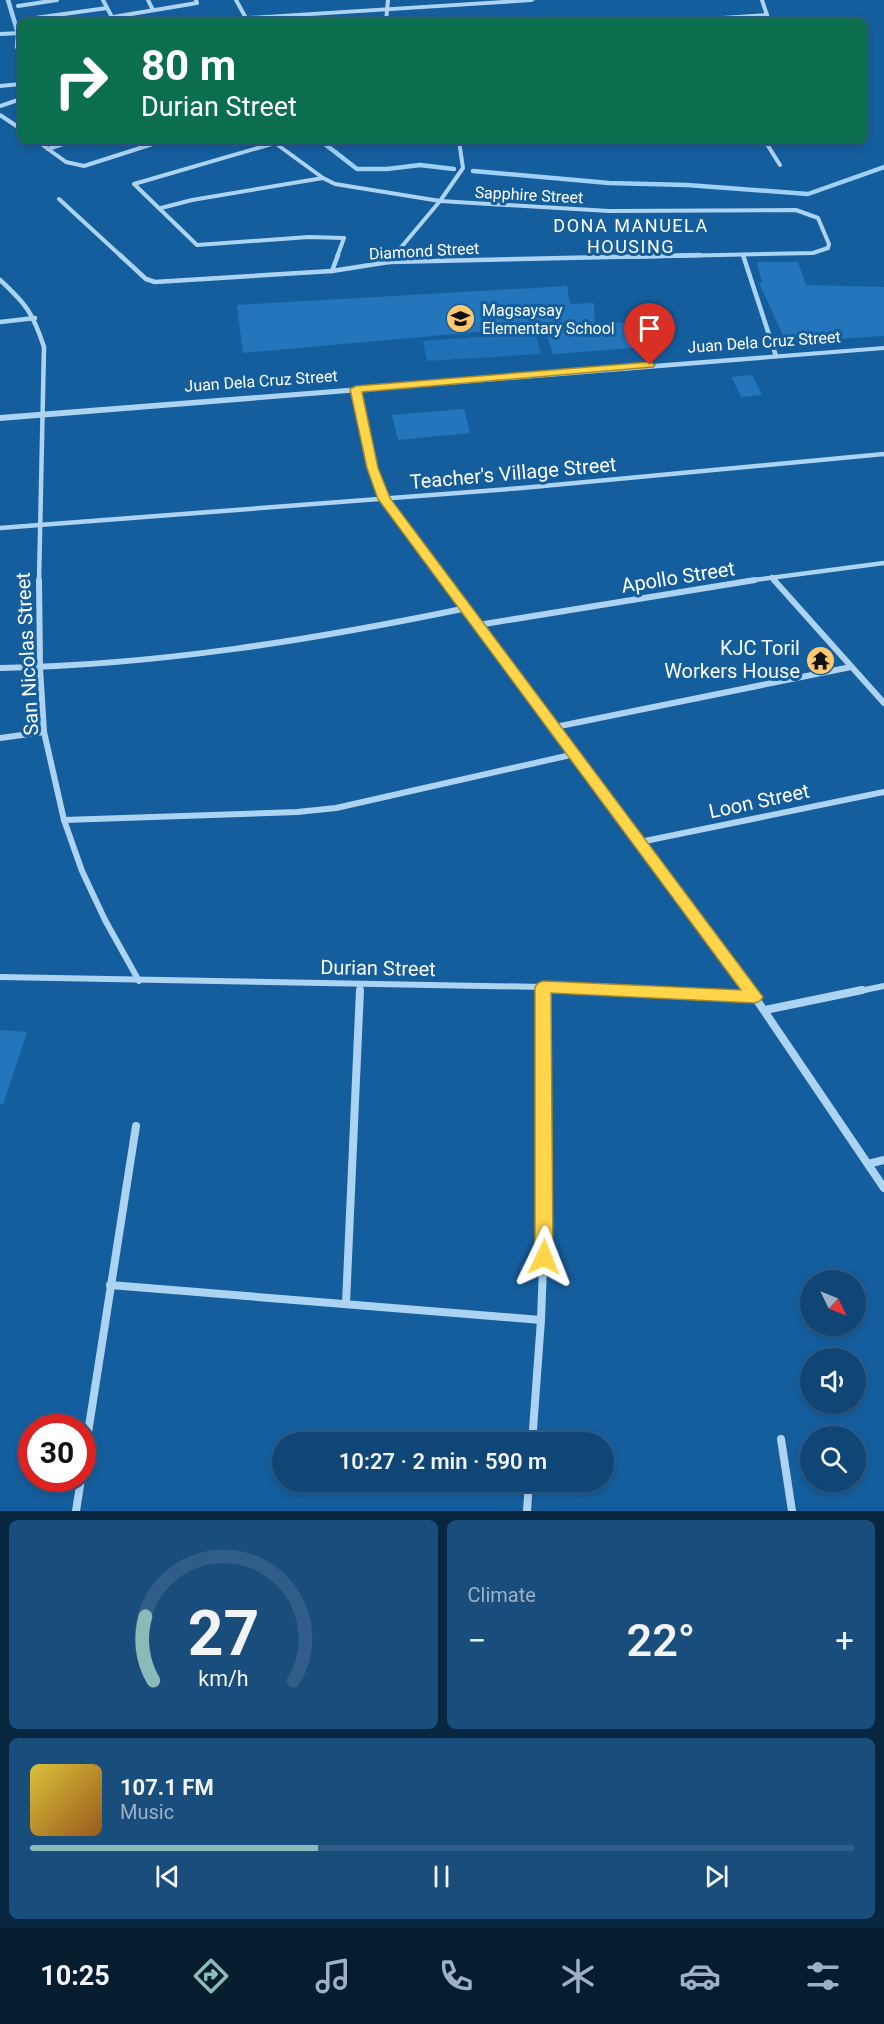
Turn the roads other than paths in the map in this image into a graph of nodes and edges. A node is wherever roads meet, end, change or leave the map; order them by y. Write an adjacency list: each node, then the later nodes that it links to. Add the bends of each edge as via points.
1 (57, 0): 9 (street)
2 (103, 0): 10 (street)
3 (148, 0): 12 (street)
4 (196, 0): 12 (street, via 197,3)
5 (237, 0): 17 (street)
6 (388, 0): 11 (street)
7 (532, 0): 11 (street)
8 (762, 0): 13 (street)
9 (18, 6)
10 (107, 8): 14 (street); 15 (street)
11 (387, 9): 17 (street); 18 (street)
12 (153, 10): 16 (street)
13 (767, 15): 19 (street); 20 (street)
14 (35, 18)
15 (112, 18)
16 (117, 18)
17 (246, 18)
18 (386, 18)
19 (722, 18)
20 (768, 18)
21 (18, 33): 22 (street)
22 (0, 34)
23 (18, 84): 24 (street)
24 (0, 86)
25 (18, 100): 26 (street)
26 (0, 106)
27 (0, 115): 28 (street)
28 (18, 127)
29 (41, 144): 36 (street)
30 (63, 144): 36 (street)
31 (153, 144): 36 (street, via 84,166 66,162)
32 (271, 144): 41 (street, Sapphire Street, via 134,184)
33 (275, 144): 38 (street, Sapphire Street)
34 (459, 144): 40 (street, via 463,168)
35 (767, 144): 37 (street)
36 (48, 149)
37 (780, 165)
38 (323, 178): 40 (street, Sapphire Street, via 348,188); 41 (street)
39 (59, 199): 45 (street, Diamond Street, via 139,273 155,282)
40 (440, 201): 42 (street, Sapphire Street, via 609,212 796,210 818,218 829,244); 44 (street)
41 (161, 208): 45 (street, via 197,245 344,238)
42 (822, 252): 43 (street, Diamond Street)
43 (743, 255): 44 (street, Diamond Street); 50 (street)
44 (389, 262): 45 (street, Diamond Street)
45 (332, 270)
46 (0, 280): 47 (street)
47 (35, 318): 48 (street); 52 (street, San Nicolas Street, via 44,347)
48 (0, 322)
49 (884, 348): 50 (street, Juan Dela Cruz Street)
50 (776, 356): 51 (street, Juan Dela Cruz Street)
51 (356, 389): 52 (street, Juan Dela Cruz Street); 55 (street, via 373,468)
52 (43, 414): 53 (street, Juan Dela Cruz Street); 56 (street, San Nicolas Street)
53 (0, 417)
54 (884, 454): 55 (street, Teacher's Village Street)
55 (384, 499): 56 (street, Teacher's Village Street); 60 (street)
56 (39, 524): 57 (street, Teacher's Village Street); 64 (street, San Nicolas Street)
57 (0, 528)
58 (884, 563): 59 (street, Apollo Street)
59 (772, 577): 61 (street, Apollo Street); 62 (street)
60 (467, 608): 61 (street); 64 (street, via 257,648 153,661)
61 (478, 625): 66 (street)
62 (851, 667): 65 (street); 66 (street)
63 (0, 668): 64 (street)
64 (40, 668): 67 (street, San Nicolas Street)
65 (884, 703)
66 (555, 727): 69 (street)
67 (44, 732): 68 (street); 71 (street, San Nicolas Street)
68 (0, 738)
69 (575, 754): 71 (street, via 336,808); 72 (street)
70 (884, 792): 72 (street, Loon Street)
71 (64, 820): 74 (street, San Nicolas Street, via 81,871)
72 (640, 842): 78 (street)
73 (0, 977): 74 (street, Durian Street)
74 (140, 981): 75 (street, Durian Street)
75 (360, 984): 77 (street, Durian Street); 85 (street)
76 (884, 986): 79 (street)
77 (543, 987): 78 (street, Durian Street); 86 (street)
78 (755, 997): 79 (street)
79 (765, 1010): 82 (street)
80 (136, 1126): 84 (street)
81 (884, 1160): 82 (street)
82 (868, 1164): 83 (street)
83 (884, 1188)
84 (110, 1286): 85 (street); 87 (street)
85 (346, 1303): 86 (street)
86 (542, 1320): 88 (street)
87 (91, 1414)
88 (533, 1432)
89 (782, 1439): 94 (street)
90 (79, 1492): 92 (street)
91 (528, 1492): 93 (street)
92 (76, 1511)
93 (527, 1511)
94 (792, 1511)

